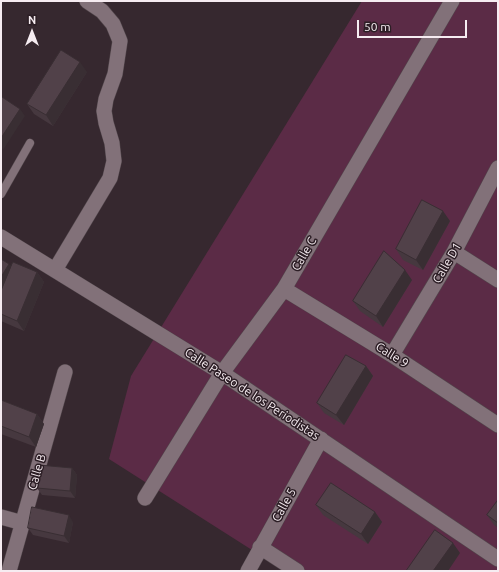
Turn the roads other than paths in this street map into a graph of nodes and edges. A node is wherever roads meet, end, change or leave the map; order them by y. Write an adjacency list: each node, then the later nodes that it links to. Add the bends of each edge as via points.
1 (87, 1): 3 (street)
2 (452, 1): 11 (street, Calle C)
3 (105, 6): 9 (street, via 120,41 115,74 104,111 112,143 113,170)
4 (30, 143): 6 (lane)
5 (498, 168): 8 (street, Calle D1)
6 (1, 194)
7 (1, 237): 9 (street, Calle Paseo de los Periodistas)
8 (454, 252): 10 (street); 12 (street, Calle D1)
9 (55, 270): 14 (street, Calle Paseo de los Periodistas)
10 (498, 280)
11 (284, 289): 12 (street, Calle 9); 14 (street, Calle C)
12 (392, 355): 15 (street, Calle 9)
13 (65, 372): 19 (street, Calle B)
14 (222, 373): 16 (street, Calle Paseo de los Periodistas); 17 (street, Calle C)
15 (498, 424)
16 (321, 439): 20 (street, Calle 5); 21 (street, Calle Paseo de los Periodistas)
17 (145, 498)
18 (1, 518): 19 (street)
19 (23, 524): 22 (street, Calle B)
20 (260, 547): 23 (street, Calle 5); 24 (street)
21 (498, 559)
22 (9, 571)
23 (248, 571)
24 (297, 571)

